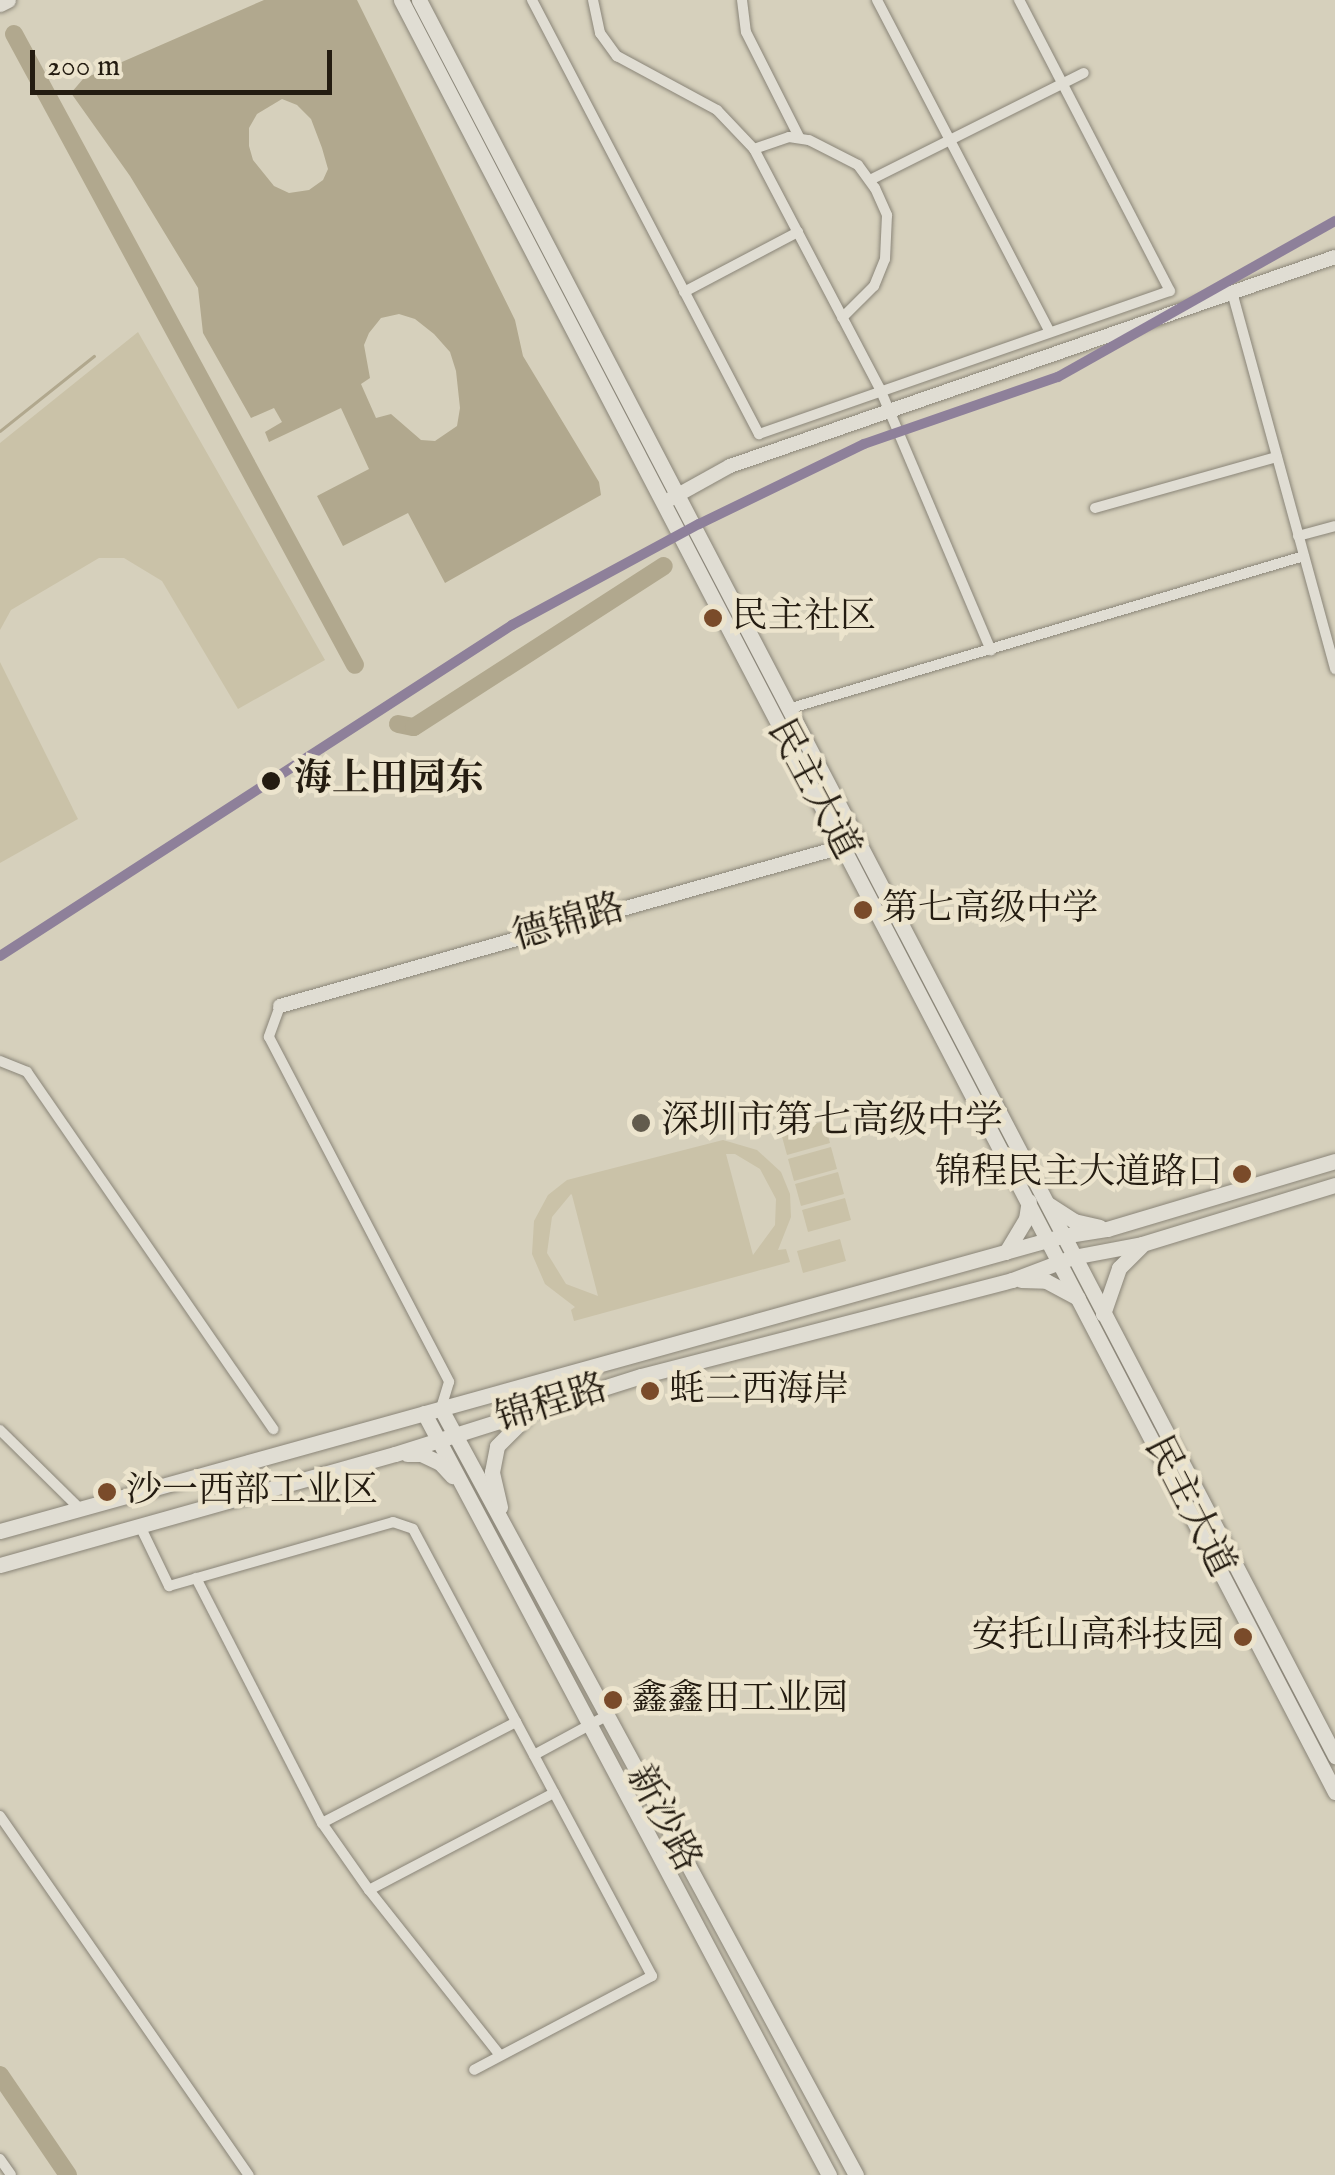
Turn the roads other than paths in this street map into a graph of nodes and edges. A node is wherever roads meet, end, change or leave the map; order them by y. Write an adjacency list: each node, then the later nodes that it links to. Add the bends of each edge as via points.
1 (8, 0): 9 (main road)
2 (401, 0): 25 (main road, 民主大道)
3 (419, 0): 25 (main road, 民主大道)
4 (532, 0): 18 (street)
5 (593, 0): 14 (street, via 600,33 618,56 717,110)
6 (742, 0): 12 (street, via 746,32)
7 (877, 0): 13 (street)
8 (1019, 0): 11 (street)
9 (0, 4)
10 (1084, 73): 11 (street)
11 (1064, 83): 13 (street); 21 (street, via 1170,291)
12 (799, 137): 14 (street); 15 (street, via 848,158)
13 (950, 140): 15 (street); 21 (street)
14 (754, 148): 16 (street)
15 (870, 180): 20 (street, via 886,215 884,259 866,296)
16 (798, 232): 18 (street); 20 (street)
17 (1335, 257): 19 (street)
18 (684, 292): 22 (street, via 760,434)
19 (1232, 292): 23 (street); 24 (street)
20 (842, 318): 22 (street)
21 (1050, 332): 22 (street)
22 (880, 389): 23 (street)
23 (888, 412): 25 (street, via 730,466); 30 (street)
24 (1277, 458): 26 (street); 28 (street)
25 (670, 500): 32 (main road, 民主大道); 33 (main road, 民主大道)
26 (1095, 508)
27 (1335, 526): 28 (street)
28 (1298, 536): 29 (street)
29 (1304, 556): 30 (street); 31 (street)
30 (992, 650): 32 (street)
31 (1335, 669)
32 (788, 709): 33 (main road, 民主大道)
33 (850, 845): 34 (street, 德锦路); 38 (main road, 民主大道); 39 (main road, 民主大道)
34 (280, 1006): 48 (street, via 270,1036 449,1382)
35 (0, 1061): 51 (street, via 27,1072)
36 (1335, 1161): 40 (main road, 锦程路)
37 (1335, 1185): 42 (main road, 锦程路)
38 (1028, 1202): 41 (main road, 民主大道); 43 (main road, via 1026,1219)
39 (1047, 1203): 40 (main road, via 1074,1222); 41 (main road, 民主大道)
40 (1108, 1229): 41 (main road, 锦程路)
41 (1055, 1238): 43 (main road, 锦程路); 44 (main road, 民主大道)
42 (1142, 1244): 44 (main road, 锦程路); 47 (main road, via 1119,1268)
43 (1006, 1252): 48 (main road, 锦程路)
44 (1066, 1259): 45 (main road, 锦程路); 46 (main road, 民主大道); 47 (main road, 民主大道)
45 (1012, 1280): 46 (main road, via 1046,1281); 50 (main road, 锦程路, via 641,1376)
46 (1080, 1299): 68 (main road, 民主大道)
47 (1103, 1314): 67 (main road, 民主大道)
48 (441, 1409): 49 (main road, 锦程路); 53 (main road, 新沙路)
49 (424, 1414): 54 (main road, 新沙路); 57 (main road, 锦程路)
50 (530, 1414): 53 (main road, 锦程路); 59 (main road, via 498,1446 492,1472)
51 (273, 1429)
52 (0, 1430): 57 (street)
53 (455, 1434): 54 (main road, 锦程路); 59 (main road, 新沙路)
54 (438, 1440): 55 (main road, 锦程路); 56 (main road, 新沙路)
55 (398, 1453): 56 (main road, via 440,1464); 58 (main road, 锦程路)
56 (463, 1488): 65 (main road, 新沙路)
57 (80, 1509): 60 (main road, 锦程路)
58 (140, 1526): 61 (main road, 锦程路); 62 (street, via 170,1586)
59 (504, 1526): 63 (main road, 新沙路)
60 (0, 1531)
61 (0, 1564)
62 (196, 1578): 64 (street, via 394,1522 413,1529); 72 (street)
63 (606, 1716): 65 (street); 80 (main road, 新沙路)
64 (516, 1722): 66 (street); 72 (street)
65 (590, 1725): 66 (street); 79 (main road, 新沙路)
66 (534, 1755): 69 (street)
67 (1335, 1756)
68 (1331, 1775): 70 (main road, 民主大道)
69 (554, 1792): 73 (street); 74 (street, via 652,1976)
70 (1335, 1792)
71 (0, 1816): 78 (street)
72 (322, 1823): 73 (street)
73 (369, 1890): 74 (street)
74 (500, 2055): 75 (street)
75 (474, 2070)
76 (0, 2159): 77 (street)
77 (10, 2175)
78 (249, 2175)
79 (829, 2175)
80 (856, 2175)

